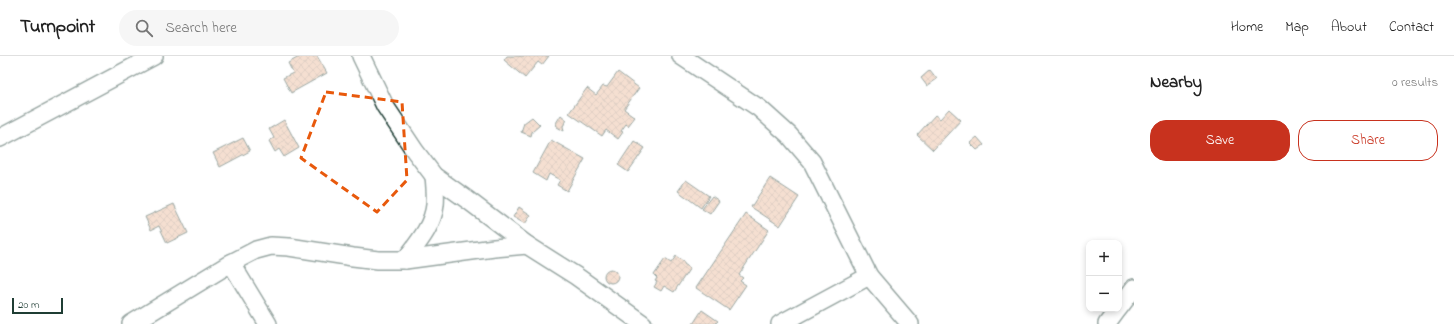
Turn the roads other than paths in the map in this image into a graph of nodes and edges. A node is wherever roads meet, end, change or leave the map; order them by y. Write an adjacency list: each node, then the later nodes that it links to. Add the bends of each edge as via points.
1 (154, 56): 4 (street)
2 (361, 56): 5 (street, via 385,106)
3 (681, 56): 9 (street, via 759,108 789,135 812,162)
4 (0, 138)
5 (434, 176): 6 (street); 7 (street, via 435,206 424,236)
6 (527, 245): 7 (street); 15 (street)
7 (405, 260): 8 (street, via 365,258 271,246 256,250)
8 (231, 263): 13 (street); 14 (street)
9 (869, 276): 16 (street); 17 (street)
10 (1134, 288): 11 (street)
11 (1122, 304)
12 (1116, 312): 18 (street)
13 (131, 324)
14 (268, 324)
15 (643, 324)
16 (780, 324)
17 (910, 324)
18 (1107, 324)

